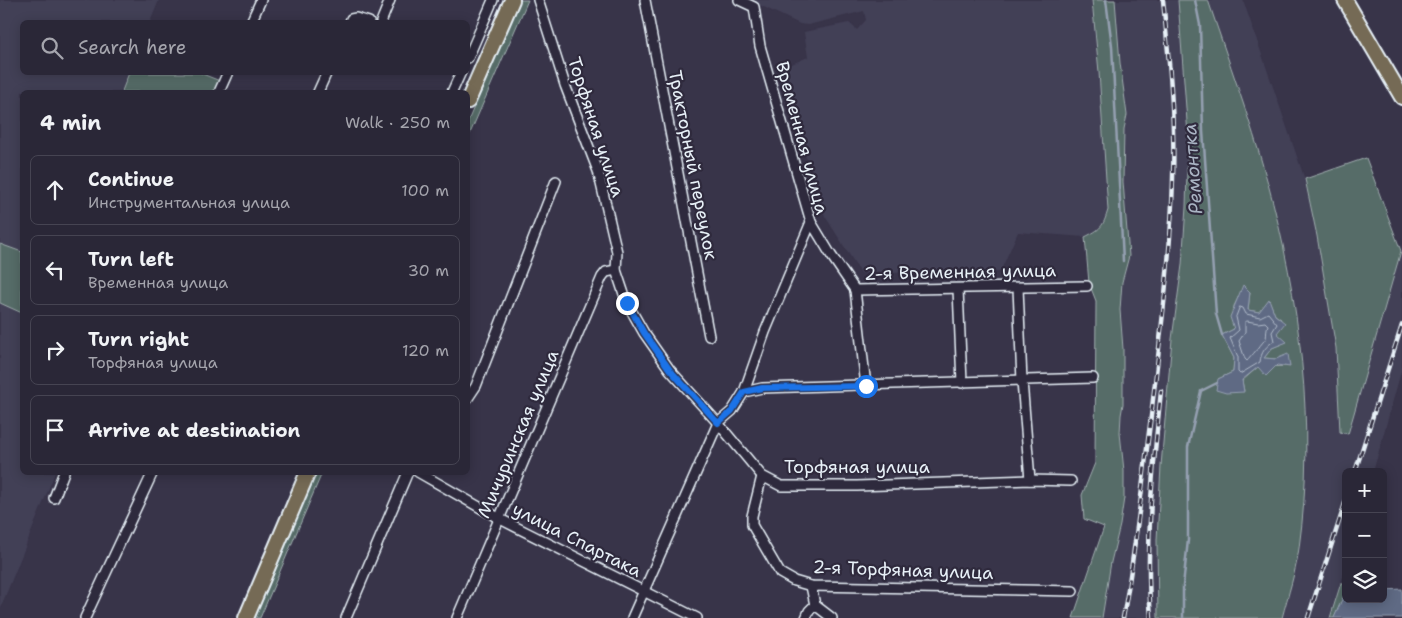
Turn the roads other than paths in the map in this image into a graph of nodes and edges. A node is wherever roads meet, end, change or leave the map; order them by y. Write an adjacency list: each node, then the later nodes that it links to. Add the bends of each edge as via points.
1 (261, 0): 9 (street)
2 (390, 0): 12 (street)
3 (493, 0): 13 (street)
4 (512, 0): 20 (main road)
5 (538, 0): 24 (street, Торфяная улица, via 565,85 598,171 617,252)
6 (645, 0): 29 (street, Тракторный переулок)
7 (739, 0): 23 (street, Временная улица, via 754,7 760,46)
8 (1345, 0): 21 (main road)
9 (252, 20)
10 (351, 20): 11 (street)
11 (363, 20)
12 (382, 20)
13 (470, 53)
14 (227, 75): 17 (street)
15 (326, 75): 18 (street)
16 (460, 75): 19 (street)
17 (220, 90)
18 (319, 90)
19 (453, 90)
20 (470, 96)
21 (1402, 97)
22 (556, 181): 35 (street, via 480,377)
23 (812, 222): 28 (street, 2-я Временная улица); 34 (street, Временная улица, via 765,332)
24 (616, 270): 36 (street, Торфяная улица, via 627,303 644,333 670,370); 46 (street, Мичуринская улица, via 606,272 602,277)
25 (1087, 286): 27 (street, 2-я Временная улица)
26 (958, 288): 27 (street, 2-я Временная улица); 28 (street, 2-я Временная улица); 32 (street)
27 (1018, 288): 31 (street)
28 (855, 290): 33 (street)
29 (709, 336)
30 (1093, 378): 31 (street)
31 (1022, 381): 32 (street); 43 (street)
32 (962, 383): 33 (street)
33 (866, 386): 34 (street, via 762,388)
34 (744, 392): 36 (street, Временная улица, via 732,411)
35 (470, 394)
36 (718, 423): 42 (street, Торфяная улица); 49 (street)
37 (63, 475): 45 (street)
38 (151, 475): 51 (street)
39 (307, 475): 52 (main road)
40 (407, 475): 53 (street)
41 (423, 475): 46 (street, улица Спартака)
42 (762, 476): 43 (street, Торфяная улица, via 781,486); 47 (street, 2-я Торфяная улица, via 752,525 780,573)
43 (1030, 480): 44 (street, Торфяная улица)
44 (1071, 481)
45 (54, 498)
46 (500, 519): 49 (street, улица Спартака); 54 (street, Мичуринская улица)
47 (811, 586): 48 (street, 2-я Торфяная улица); 50 (street)
48 (1073, 591)
49 (644, 593): 55 (street); 56 (street, улица Спартака)
50 (815, 605): 57 (street); 58 (street)
51 (85, 618)
52 (246, 618)
53 (346, 618)
54 (457, 618)
55 (632, 618)
56 (697, 618)
57 (806, 618)
58 (832, 618)

